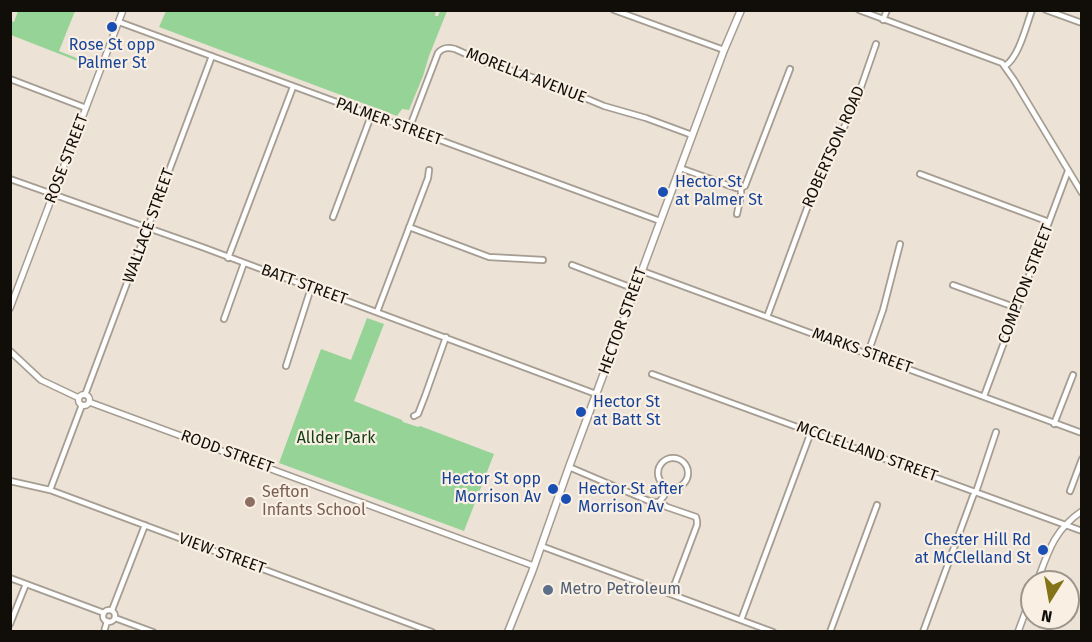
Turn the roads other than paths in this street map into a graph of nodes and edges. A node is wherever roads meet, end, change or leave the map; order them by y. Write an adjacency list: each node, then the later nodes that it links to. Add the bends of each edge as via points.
1 (123, 10): 9 (street, ROSE STREET)
2 (614, 10): 12 (street)
3 (741, 10): 12 (main road, HECTOR STREET)
4 (859, 10): 8 (street)
5 (887, 10): 8 (street)
6 (1032, 10): 14 (street, via 1015,54)
7 (1046, 10): 10 (street)
8 (883, 20): 14 (street)
9 (119, 22): 13 (street, PALMER STREET); 18 (street, ROSE STREET)
10 (1082, 23)
11 (876, 44): 48 (street, ROBERTSON ROAD, via 853,110 820,173)
12 (724, 50): 21 (main road, HECTOR STREET)
13 (212, 56): 17 (street, PALMER STREET); 35 (street, WALLACE STREET)
14 (1005, 66): 24 (street)
15 (790, 69): 27 (street, via 746,186)
16 (10, 79): 18 (street)
17 (293, 87): 19 (street, PALMER STREET); 37 (street)
18 (86, 108): 29 (street, ROSE STREET)
19 (371, 116): 20 (street, PALMER STREET); 31 (street)
20 (409, 129): 21 (street, MORELLA AVENUE, via 438,53 451,48); 32 (street, PALMER STREET)
21 (692, 135): 22 (main road, HECTOR STREET)
22 (680, 168): 27 (street); 32 (main road, HECTOR STREET)
23 (429, 170): 34 (street)
24 (1068, 171): 28 (street); 33 (street, COMPTON STREET)
25 (920, 174): 33 (street)
26 (10, 179): 29 (street, BATT STREET)
27 (741, 188): 30 (street)
28 (1082, 193)
29 (54, 195): 35 (street, BATT STREET); 45 (street, ROSE STREET)
30 (737, 214)
31 (333, 217)
32 (660, 221): 41 (main road, HECTOR STREET)
33 (1049, 222): 46 (street, COMPTON STREET)
34 (409, 227): 38 (street, via 489,257); 47 (street)
35 (148, 228): 37 (street, BATT STREET); 57 (street, WALLACE STREET)
36 (900, 244): 52 (street)
37 (228, 258): 39 (street, BATT STREET)
38 (543, 260)
39 (244, 263): 43 (street, BATT STREET); 49 (street)
40 (572, 265): 44 (street)
41 (642, 271): 44 (main road, HECTOR STREET); 48 (street, MARKS STREET)
42 (953, 285): 46 (street)
43 (310, 288): 47 (street, BATT STREET); 53 (street)
44 (635, 289): 56 (main road, HECTOR STREET)
45 (10, 308)
46 (1017, 308): 58 (street, COMPTON STREET)
47 (377, 312): 50 (street, BATT STREET)
48 (767, 317): 52 (street, MARKS STREET)
49 (224, 319)
50 (446, 337): 56 (street, BATT STREET); 62 (street)
51 (10, 351): 59 (street, via 41,380)
52 (868, 353): 58 (street, MARKS STREET)
53 (286, 366)
54 (652, 374): 64 (street, MCCLELLAND STREET)
55 (1073, 375): 63 (street)
56 (596, 394): 68 (main road, HECTOR STREET)
57 (85, 395): 59 (street); 60 (street)
58 (984, 396): 63 (street, MARKS STREET)
59 (79, 398): 61 (street)
60 (88, 402): 61 (street); 81 (street, RODD STREET)
61 (82, 405): 71 (street)
62 (414, 416)
63 (1054, 424): 66 (street, MARKS STREET)
64 (811, 432): 73 (street, MCCLELLAND STREET); 89 (street)
65 (996, 432): 73 (street)
66 (1082, 433)
67 (1082, 459): 72 (street)
68 (569, 467): 74 (street); 80 (main road, HECTOR STREET)
69 (10, 481): 71 (street, VIEW STREET)
70 (668, 487): 70 (street, via 660,481 658,468 668,458 678,459 687,468 687,478 681,486); 74 (street)
71 (50, 490): 77 (street, VIEW STREET)
72 (1070, 491)
73 (975, 492): 78 (street, MCCLELLAND STREET); 98 (street)
74 (659, 502): 85 (street, via 694,516 697,521)
75 (877, 505): 97 (street)
76 (1082, 511): 78 (street)
77 (145, 525): 86 (street); 94 (street, VIEW STREET)
78 (1064, 525): 79 (street, MCCLELLAND STREET); 82 (street)
79 (1082, 531)
80 (541, 546): 81 (main road, HECTOR STREET); 85 (street)
81 (534, 566): 95 (main road, HECTOR STREET)
82 (1041, 570)
83 (10, 578): 84 (street)
84 (26, 584): 87 (street); 91 (street)
85 (671, 594): 89 (street)
86 (112, 610): 87 (street); 88 (street)
87 (104, 613): 90 (street)
88 (115, 618): 90 (street); 93 (street)
89 (741, 620): 96 (street)
90 (107, 621): 92 (street)
91 (10, 624)
92 (104, 632)
93 (153, 632)
94 (432, 632)
95 (508, 632)
96 (773, 632)
97 (830, 632)
98 (922, 632)

